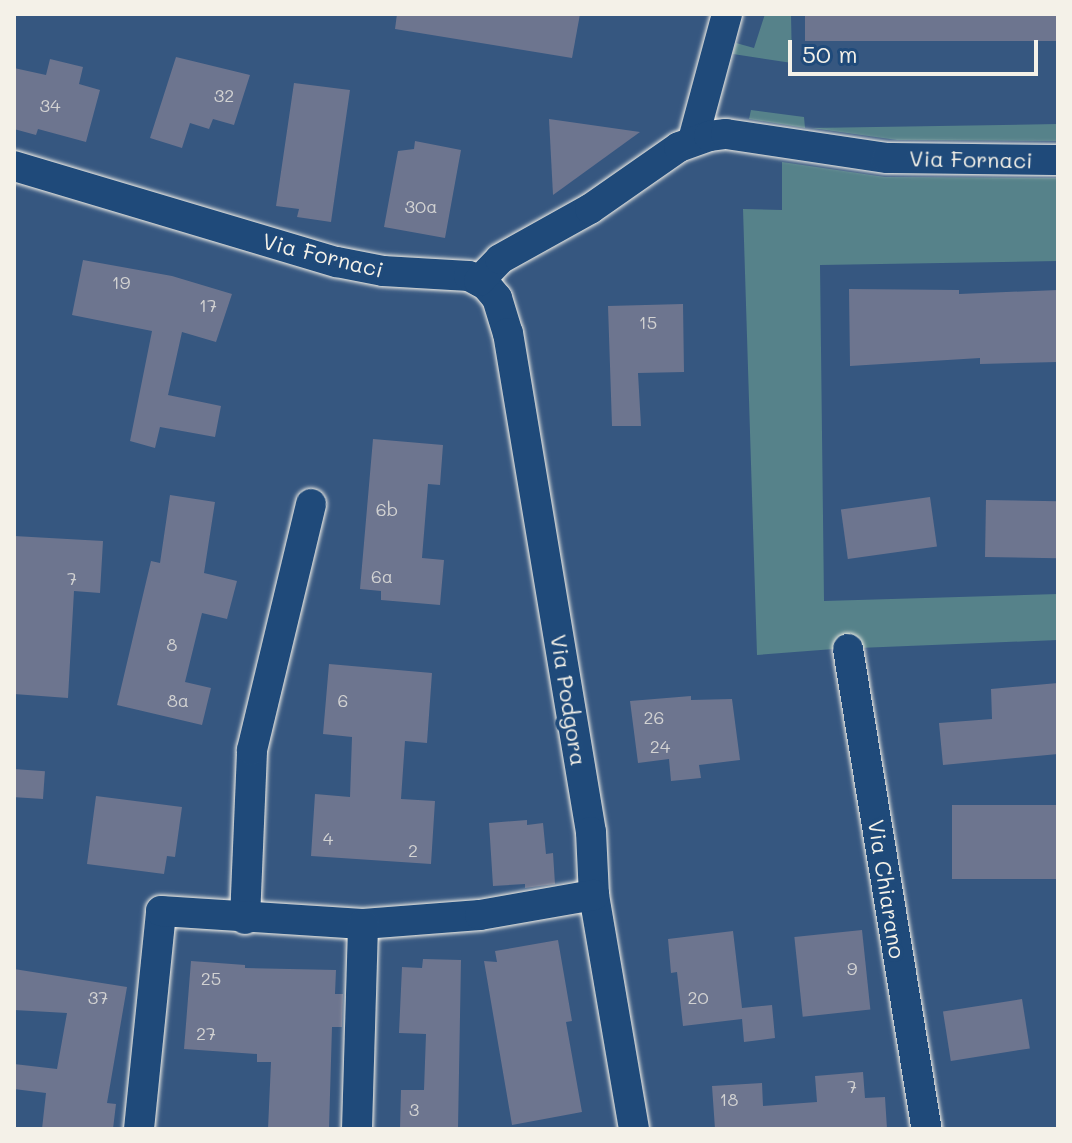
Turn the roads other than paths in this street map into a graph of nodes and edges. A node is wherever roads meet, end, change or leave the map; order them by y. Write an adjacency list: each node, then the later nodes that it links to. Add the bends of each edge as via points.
1 (727, 14): 2 (street)
2 (693, 140): 3 (street, Via Fornaci, via 726,134 887,158); 5 (street, Via Fornaci, via 590,209 500,259)
3 (1058, 160)
4 (14, 166): 5 (street, Via Fornaci, via 337,262 403,273 460,273)
5 (479, 281): 8 (street, Via Podgora, via 497,298 508,333 591,832)
6 (311, 504): 9 (street, via 252,750)
7 (848, 649): 14 (street, Via Chiarano)
8 (594, 895): 10 (street, via 480,915); 13 (street, Via Podgora)
9 (245, 919): 10 (street); 11 (street, via 161,911)
10 (363, 924): 12 (street)
11 (139, 1129)
12 (357, 1129)
13 (634, 1129)
14 (927, 1129)

